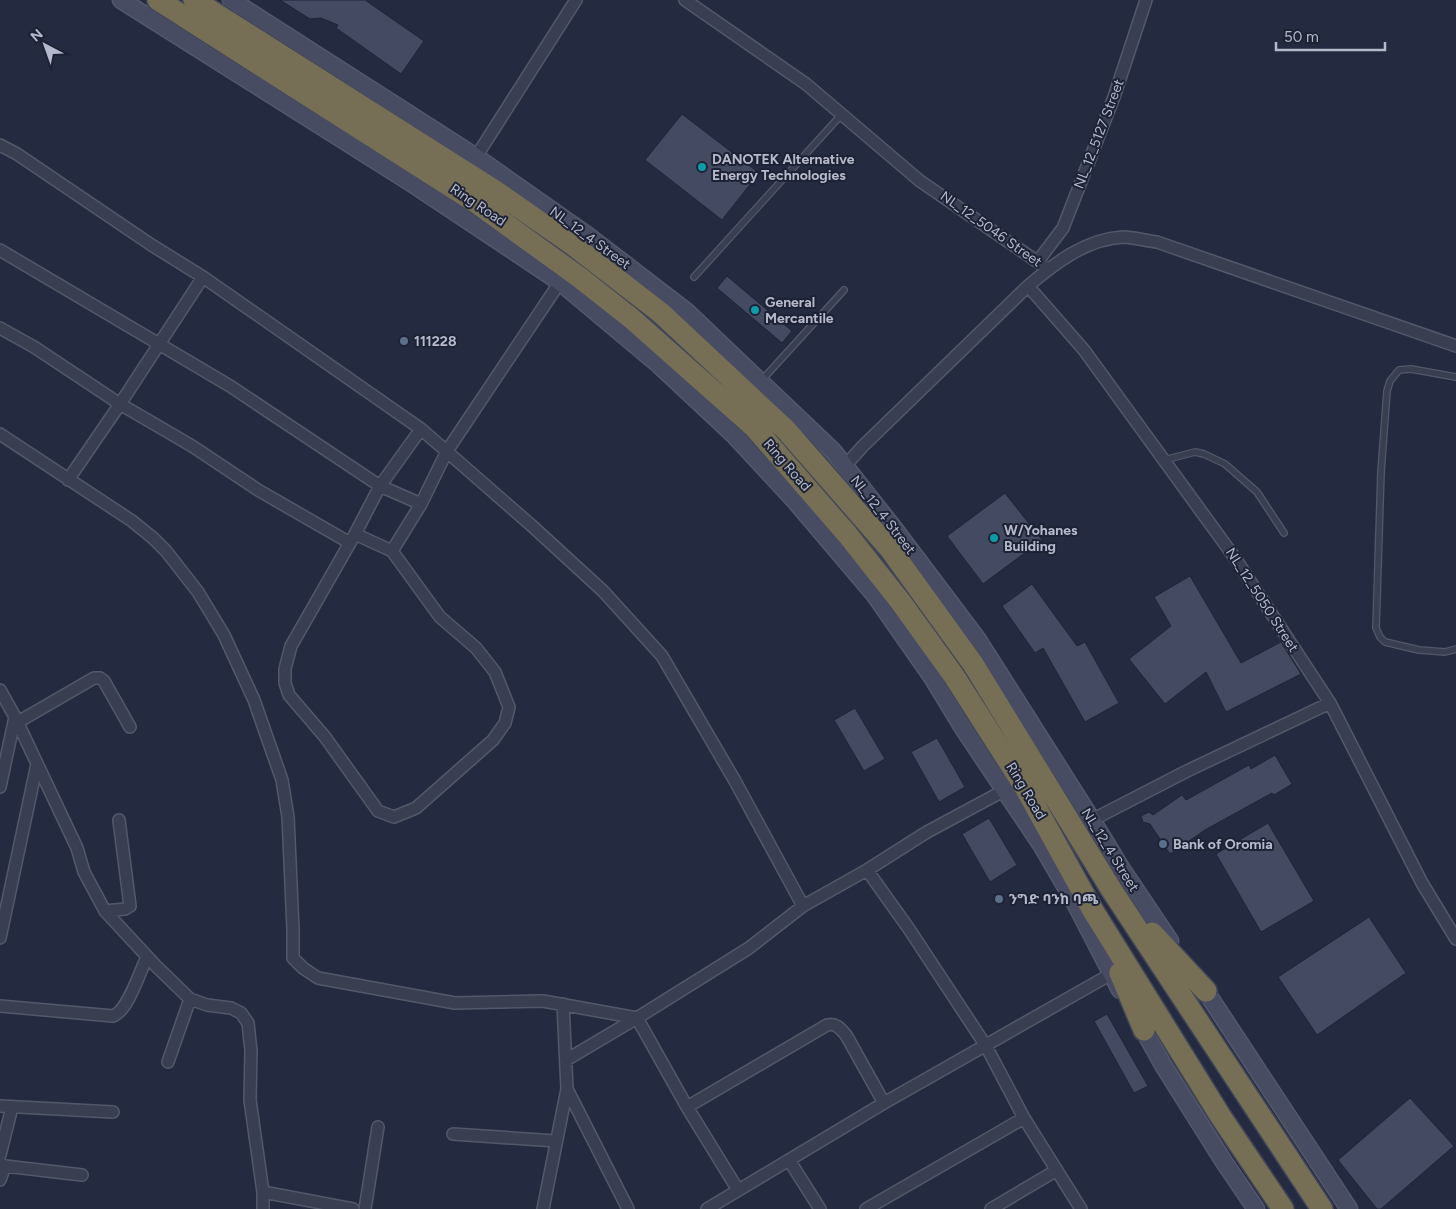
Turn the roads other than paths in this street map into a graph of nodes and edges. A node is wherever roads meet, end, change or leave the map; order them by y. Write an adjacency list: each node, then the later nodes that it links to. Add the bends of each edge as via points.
1 (121, 0): 16 (street, via 416,186)
2 (158, 0): 49 (highway, Ring Road, via 478,204 632,318 755,428 847,534 954,676 1026,789)
3 (194, 0): 47 (highway, Ring Road, via 494,190 573,246 661,313 786,430 884,542 945,624)
4 (230, 0): 10 (street, NL_12_4 Street)
5 (576, 0): 10 (street)
6 (684, 0): 8 (street, NL_12_5046 Street, via 806,84)
7 (1146, 0): 12 (street, NL_12_5127 Street, via 1114,97 1063,228)
8 (842, 114): 12 (street, NL_12_5046 Street, via 920,181); 15 (lane)
9 (0, 145): 14 (street)
10 (476, 157): 23 (street, NL_12_4 Street, via 587,234 686,311)
11 (0, 250): 20 (street)
12 (1038, 261): 13 (street, NL_12_5046 Street)
13 (1048, 269): 17 (street); 21 (street, NL_12_5046 Street, via 1070,254 1102,240 1124,237 1157,242)
14 (203, 277): 20 (street); 25 (street)
15 (694, 277)
16 (560, 282): 27 (street); 43 (street, via 658,364 734,435 796,502 874,594)
17 (1028, 286): 28 (street, NL_12_5050 Street, via 1084,350); 29 (street)
18 (844, 290): 23 (lane)
19 (0, 328): 24 (street)
20 (160, 344): 24 (street); 31 (street, via 230,386)
21 (1456, 346)
22 (1456, 377): 36 (lane, via 1399,370 1387,391 1376,628 1385,642 1420,650 1445,652)
23 (760, 381): 29 (street, NL_12_4 Street)
24 (120, 404): 30 (street); 34 (street, via 258,490)
25 (422, 429): 27 (street); 31 (street)
26 (0, 434): 30 (street)
27 (447, 451): 32 (street); 48 (street, via 603,591 662,656)
28 (1164, 460): 33 (lane, via 1195,452 1225,464 1257,492); 38 (street, NL_12_5050 Street, via 1235,558)
29 (845, 466): 45 (street, NL_12_4 Street, via 978,640)
30 (68, 480): 57 (street, via 153,538 198,592 224,635 254,700 282,780 288,817 292,958 318,978 455,1003 543,1000)
31 (380, 486): 32 (street); 34 (street)
32 (421, 504): 35 (street)
33 (1284, 533)
34 (353, 538): 35 (street); 35 (street, via 291,646 285,682 289,695 378,811 394,818 416,808 493,740 505,723 510,707 496,672 476,648 440,617)
35 (392, 551)
36 (1456, 649)
37 (0, 690): 39 (street)
38 (1330, 703): 45 (street); 52 (street, NL_12_5050 Street, via 1422,883)
39 (17, 719): 40 (street, via 94,678 100,678); 41 (street); 42 (street)
40 (130, 727)
41 (37, 764): 50 (street, via 84,872); 51 (street)
42 (0, 787)
43 (1005, 790): 46 (street, via 927,832); 54 (street, via 1074,901)
44 (120, 820): 50 (street, via 130,906)
45 (1092, 820): 55 (street, NL_12_4 Street, via 1154,919)
46 (867, 870): 48 (street); 61 (street, via 910,929)
47 (1111, 889): 55 (highway); 93 (highway, Ring Road)
48 (803, 906): 59 (street, via 749,948)
49 (1092, 909): 60 (highway); 92 (highway, Ring Road, via 1221,1117)
50 (105, 911): 53 (street)
51 (0, 938)
52 (1456, 939)
53 (147, 957): 56 (street); 58 (street, via 118,1015)
54 (1111, 974): 60 (street); 61 (street)
55 (1206, 991): 94 (street, NL_12_4 Street)
56 (190, 999): 63 (street); 80 (street, via 231,1008 248,1023 250,1100)
57 (563, 1004): 59 (street); 62 (street)
58 (0, 1006)
59 (638, 1018): 62 (street); 68 (street)
60 (1144, 1030): 91 (street, via 1162,1065)
61 (986, 1046): 65 (street); 70 (street)
62 (566, 1060): 64 (street)
63 (168, 1062)
64 (567, 1089): 73 (street); 85 (street)
65 (884, 1103): 68 (street, via 846,1035 832,1024); 74 (street)
66 (0, 1106): 67 (street)
67 (12, 1107): 69 (street); 75 (street)
68 (687, 1107): 79 (street)
69 (113, 1112)
70 (1024, 1118): 76 (street); 88 (street)
71 (378, 1126): 83 (street)
72 (453, 1134): 73 (street)
73 (556, 1141): 84 (street)
74 (789, 1160): 79 (street); 87 (street)
75 (2, 1161): 77 (street); 78 (street)
76 (1057, 1170): 89 (street); 90 (street)
77 (82, 1175)
78 (0, 1180)
79 (738, 1190): 86 (street)
80 (263, 1192): 81 (street); 82 (street)
81 (263, 1209)
82 (353, 1209)
83 (365, 1209)
84 (543, 1209)
85 (628, 1209)
86 (707, 1209)
87 (820, 1209)
88 (866, 1209)
89 (991, 1209)
90 (1081, 1209)
91 (1256, 1209)
92 (1284, 1209)
93 (1322, 1209)
94 (1349, 1209)

